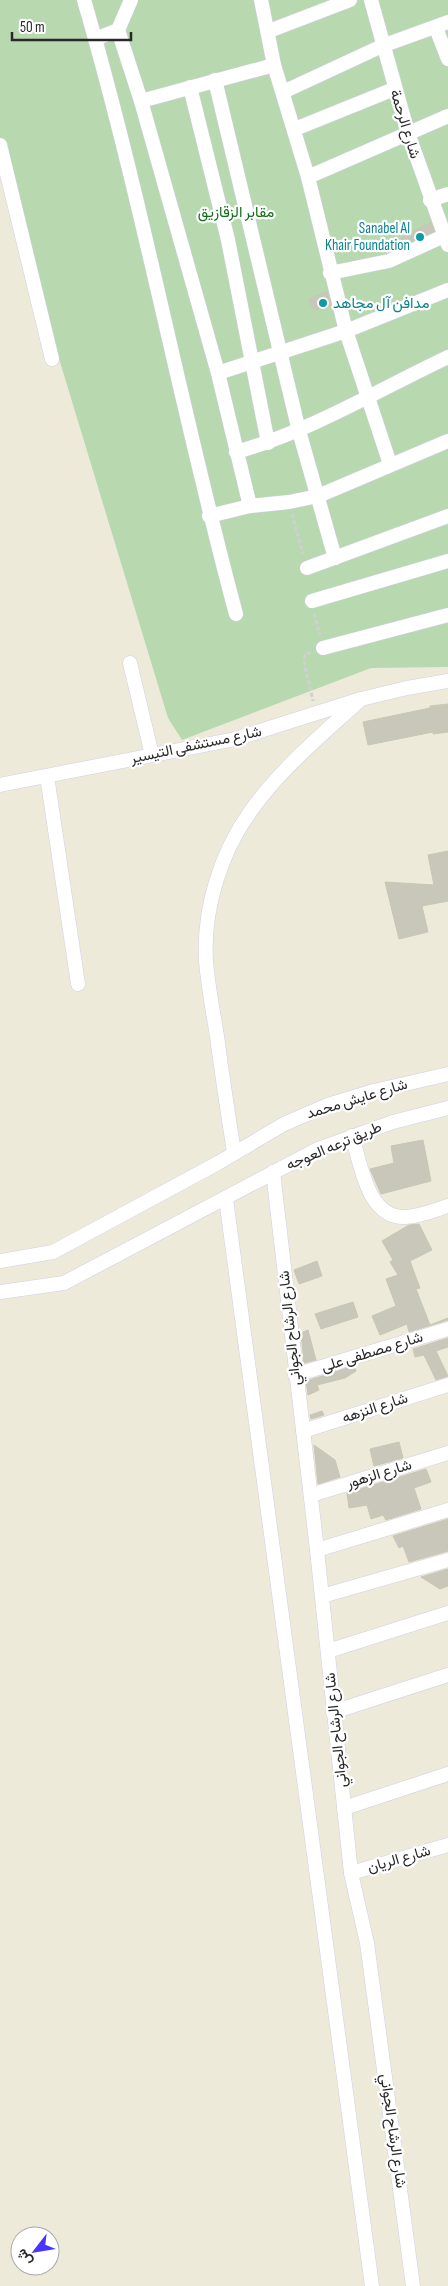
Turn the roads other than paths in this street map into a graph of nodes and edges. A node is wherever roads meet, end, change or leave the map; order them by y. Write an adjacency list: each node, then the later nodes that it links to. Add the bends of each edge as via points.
1 (84, 0): 9 (street)
2 (131, 0): 7 (street)
3 (261, 0): 8 (street)
4 (350, 0): 8 (street)
5 (371, 0): 10 (street, شارع الرحمة)
6 (442, 25): 10 (street); 11 (street)
7 (118, 30): 9 (street); 17 (street)
8 (269, 31): 12 (street)
9 (95, 39): 42 (street, via 152,266)
10 (382, 46): 15 (street, شارع الرحمة); 16 (street)
11 (448, 59)
12 (274, 65): 13 (street); 16 (street)
13 (215, 80): 14 (street); 29 (street)
14 (190, 86): 17 (street); 32 (street, via 228,240)
15 (394, 89): 19 (street); 20 (street, شارع الرحمة)
16 (283, 92): 19 (street)
17 (141, 101): 33 (street)
18 (448, 116): 20 (street)
19 (294, 129): 22 (street)
20 (408, 132): 22 (street); 24 (street, شارع الرحمة)
21 (0, 145): 31 (street)
22 (308, 177): 26 (street)
23 (448, 194): 24 (street)
24 (430, 200): 25 (street, شارع الرحمة)
25 (447, 238): 26 (street, via 389,261)
26 (330, 274): 28 (street)
27 (448, 290): 28 (street)
28 (346, 331): 29 (street); 34 (street)
29 (280, 354): 32 (street); 35 (street)
30 (448, 357): 34 (street)
31 (52, 358)
32 (252, 363): 33 (street); 37 (street)
33 (218, 373): 38 (street)
34 (368, 396): 35 (street); 39 (street)
35 (299, 431): 37 (street); 40 (street)
36 (448, 440): 39 (street)
37 (268, 443): 38 (street)
38 (236, 452): 41 (street)
39 (390, 464): 40 (street)
40 (318, 496): 41 (street); 44 (street)
41 (250, 506): 42 (street)
42 (209, 516): 48 (street)
43 (448, 516): 44 (street)
44 (335, 558): 46 (street)
45 (448, 561): 47 (street)
46 (307, 568)
47 (312, 601)
48 (236, 614)
49 (448, 614): 50 (street)
50 (323, 648)
51 (130, 662): 54 (street)
52 (448, 681): 53 (street, شارع مستشفى التيسير)
53 (361, 699): 54 (street, شارع مستشفى التيسير, via 235,739); 61 (street, via 295,760 249,812 229,846 215,883 208,921 206,961)
54 (152, 755): 55 (street, شارع مستشفى التيسير)
55 (47, 776): 56 (street, شارع مستشفى التيسير); 57 (street)
56 (0, 785)
57 (78, 984)
58 (448, 1074): 61 (street, شارع عايش محمد, via 328,1105 284,1124)
59 (448, 1108): 60 (street, طريق ترعه العوجه)
60 (352, 1136): 62 (street, طريق ترعه العوجه); 64 (street, via 373,1199 381,1209 405,1217)
61 (234, 1152): 65 (street, شارع عايش محمد, via 53,1252)
62 (273, 1172): 63 (street, طريق ترعه العوجه); 68 (street, شارع الرشاح الجواني)
63 (226, 1199): 66 (street, طريق ترعه العوجه, via 64,1283); 85 (street)
64 (448, 1206)
65 (0, 1261)
66 (0, 1292)
67 (448, 1329): 68 (street, شارع مصطفى على)
68 (295, 1375): 70 (street, شارع الرشاح الجواني)
69 (448, 1385): 70 (street, شارع النزهه)
70 (303, 1431): 72 (street, شارع الرشاح الجواني)
71 (448, 1453): 72 (street, شارع الزهور)
72 (311, 1495): 74 (street, شارع الرشاح الجواني)
73 (448, 1510): 74 (street)
74 (317, 1550): 76 (street, شارع الرشاح الجواني)
75 (448, 1560): 76 (street)
76 (322, 1596): 78 (street, شارع الرشاح الجواني)
77 (448, 1613): 78 (street)
78 (328, 1651): 80 (street, شارع الرشاح الجواني)
79 (448, 1675): 80 (street)
80 (333, 1712): 82 (street, شارع الرشاح الجواني)
81 (448, 1774): 82 (street)
82 (344, 1808): 84 (street, شارع الرشاح الجواني)
83 (448, 1845): 84 (street, شارع الريان)
84 (351, 1873): 86 (street, شارع الرشاح الجواني, via 367,1943)
85 (372, 2286)
86 (413, 2286)

